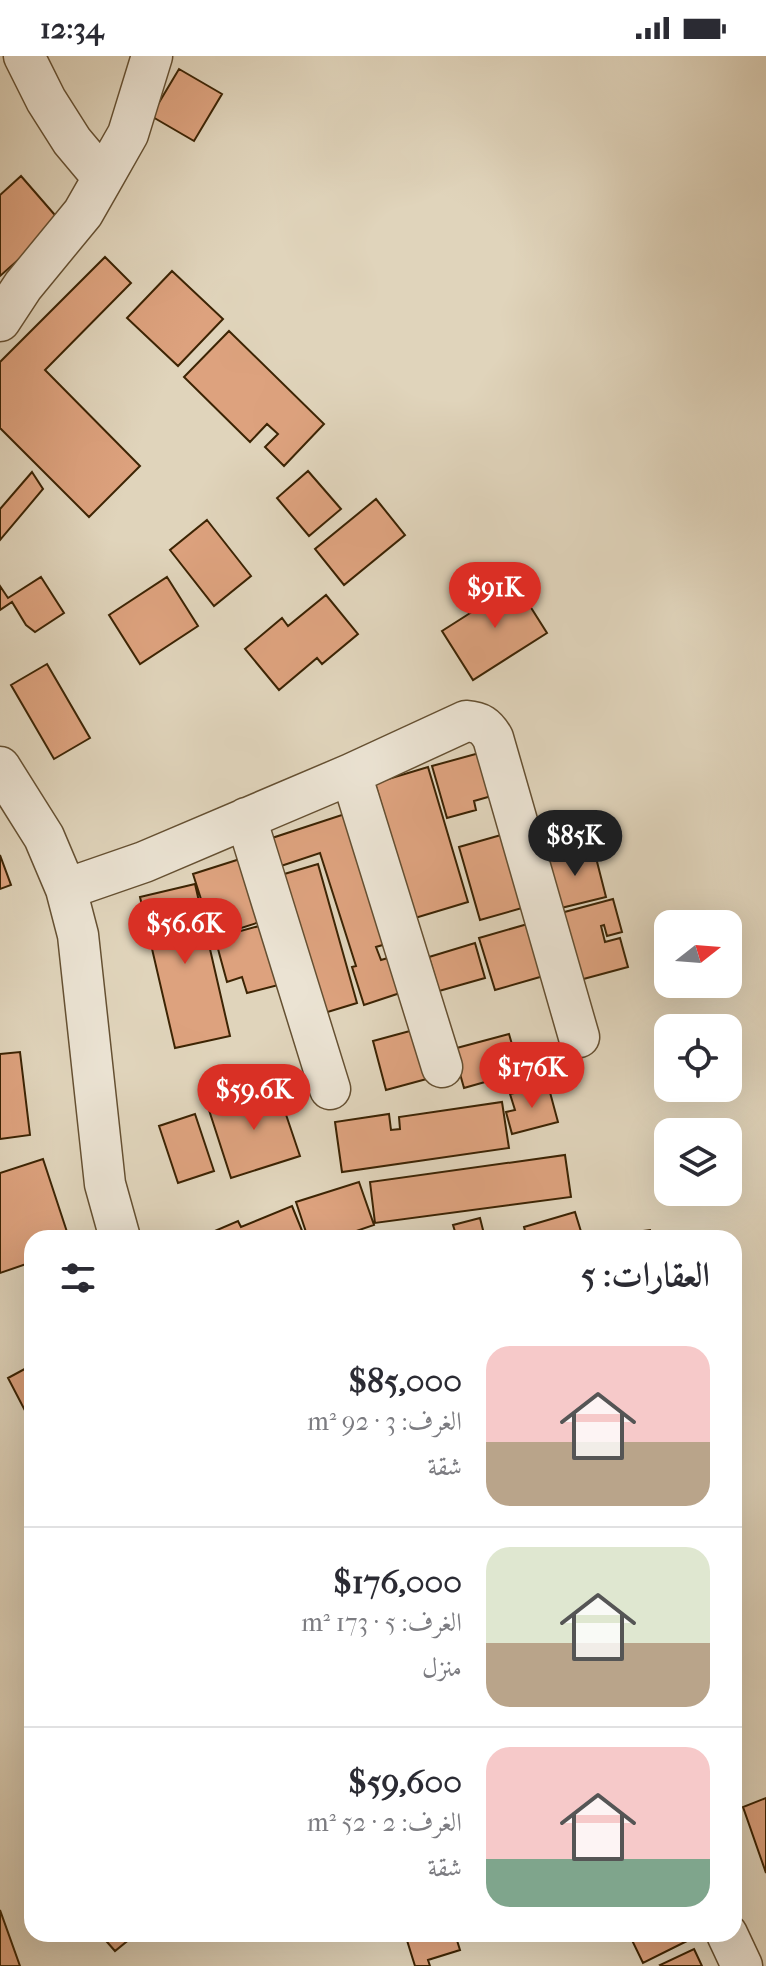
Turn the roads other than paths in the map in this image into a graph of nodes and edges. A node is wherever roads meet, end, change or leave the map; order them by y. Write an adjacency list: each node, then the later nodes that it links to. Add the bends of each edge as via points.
1 (24, 56): 3 (street, via 72,141)
2 (152, 56): 3 (street, via 128,134)
3 (103, 178): 4 (street, via 83,213)
4 (0, 321)
5 (0, 767): 8 (street, via 44,837)
6 (351, 774): 7 (street); 9 (street, via 466,721 478,721 487,729); 10 (street)
7 (246, 818): 8 (street); 11 (street)
8 (66, 889): 12 (street, via 78,935 105,1184)
9 (579, 1037)
10 (442, 1067)
11 (330, 1089)
12 (118, 1230)
13 (731, 1942): 14 (street)
14 (742, 1966)

